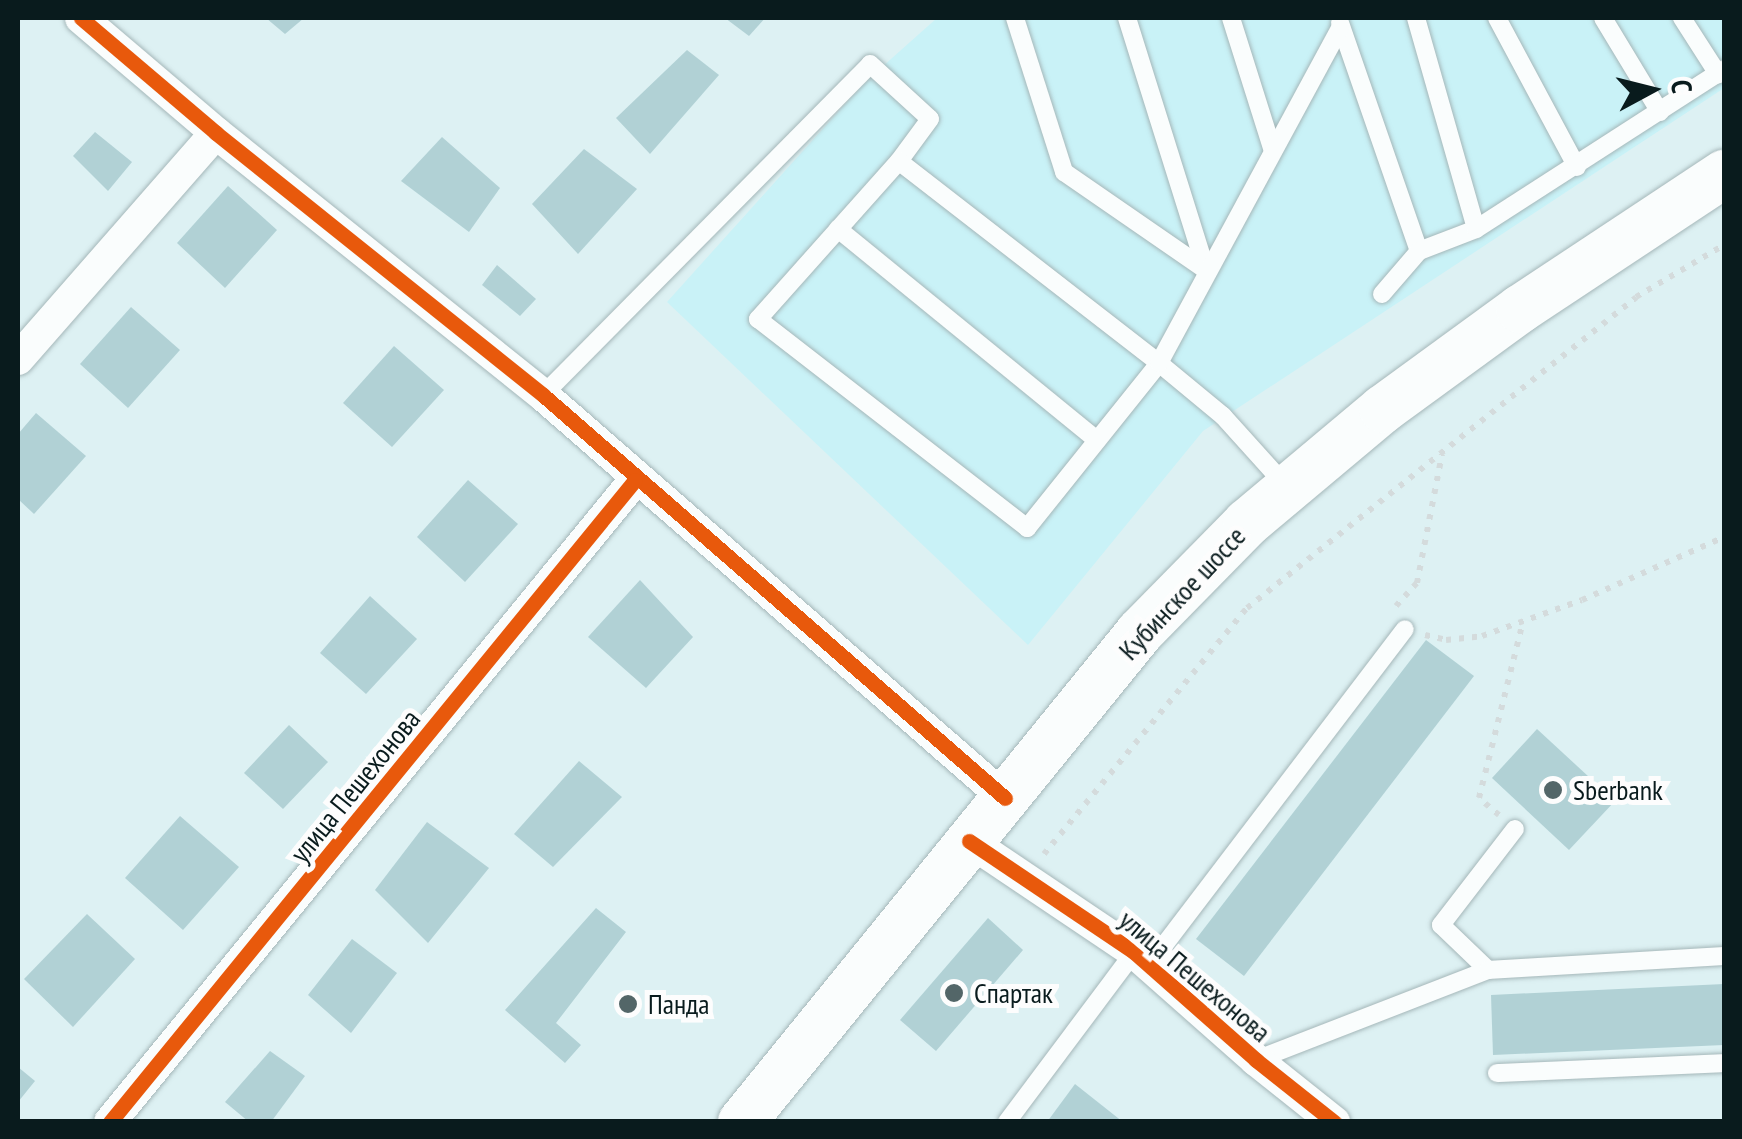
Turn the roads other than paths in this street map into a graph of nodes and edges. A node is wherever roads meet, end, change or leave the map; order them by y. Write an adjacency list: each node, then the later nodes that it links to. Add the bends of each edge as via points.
1 (1015, 18): 20 (lane, via 1064,172)
2 (1127, 18): 20 (lane)
3 (1231, 18): 13 (lane)
4 (1416, 18): 18 (lane)
5 (1497, 18): 15 (lane)
6 (1604, 18): 11 (lane)
7 (1682, 18): 10 (lane)
8 (1340, 22): 13 (lane); 19 (lane)
9 (101, 24): 12 (street)
10 (1721, 72): 11 (lane)
11 (1660, 112): 15 (lane)
12 (216, 133): 22 (street); 24 (street)
13 (1273, 151): 20 (lane)
14 (898, 161): 17 (lane); 23 (lane); 24 (lane, via 930,118 870,64)
15 (1578, 167): 18 (lane)
16 (1724, 174): 27 (main road, Кубинское шоссе, via 1520,309 1382,409)
17 (838, 229): 25 (lane); 25 (lane, via 758,318 1027,528)
18 (1476, 230): 19 (lane)
19 (1419, 251): 21 (lane)
20 (1206, 270): 23 (lane)
21 (1382, 294)
22 (18, 358)
23 (1160, 362): 25 (lane); 27 (lane, via 1223,416)
24 (542, 396): 26 (street)
25 (1097, 440)
26 (635, 480): 29 (street); 38 (street, улица Пешехонова)
27 (1288, 488): 29 (main road, Кубинское шоссе, via 1140,632)
28 (1405, 630): 33 (lane)
29 (1005, 798): 31 (main road, Кубинское шоссе)
30 (1515, 829): 34 (lane, via 1441,925)
31 (970, 841): 33 (street, улица Пешехонова); 39 (main road, Кубинское шоссе)
32 (1724, 956): 34 (lane)
33 (1142, 958): 35 (street, улица Пешехонова); 40 (lane)
34 (1488, 970): 35 (lane)
35 (1256, 1060): 41 (street, улица Пешехонова)
36 (1724, 1063): 37 (lane)
37 (1497, 1074)
38 (110, 1122)
39 (742, 1122)
40 (1007, 1122)
41 (1334, 1122)

